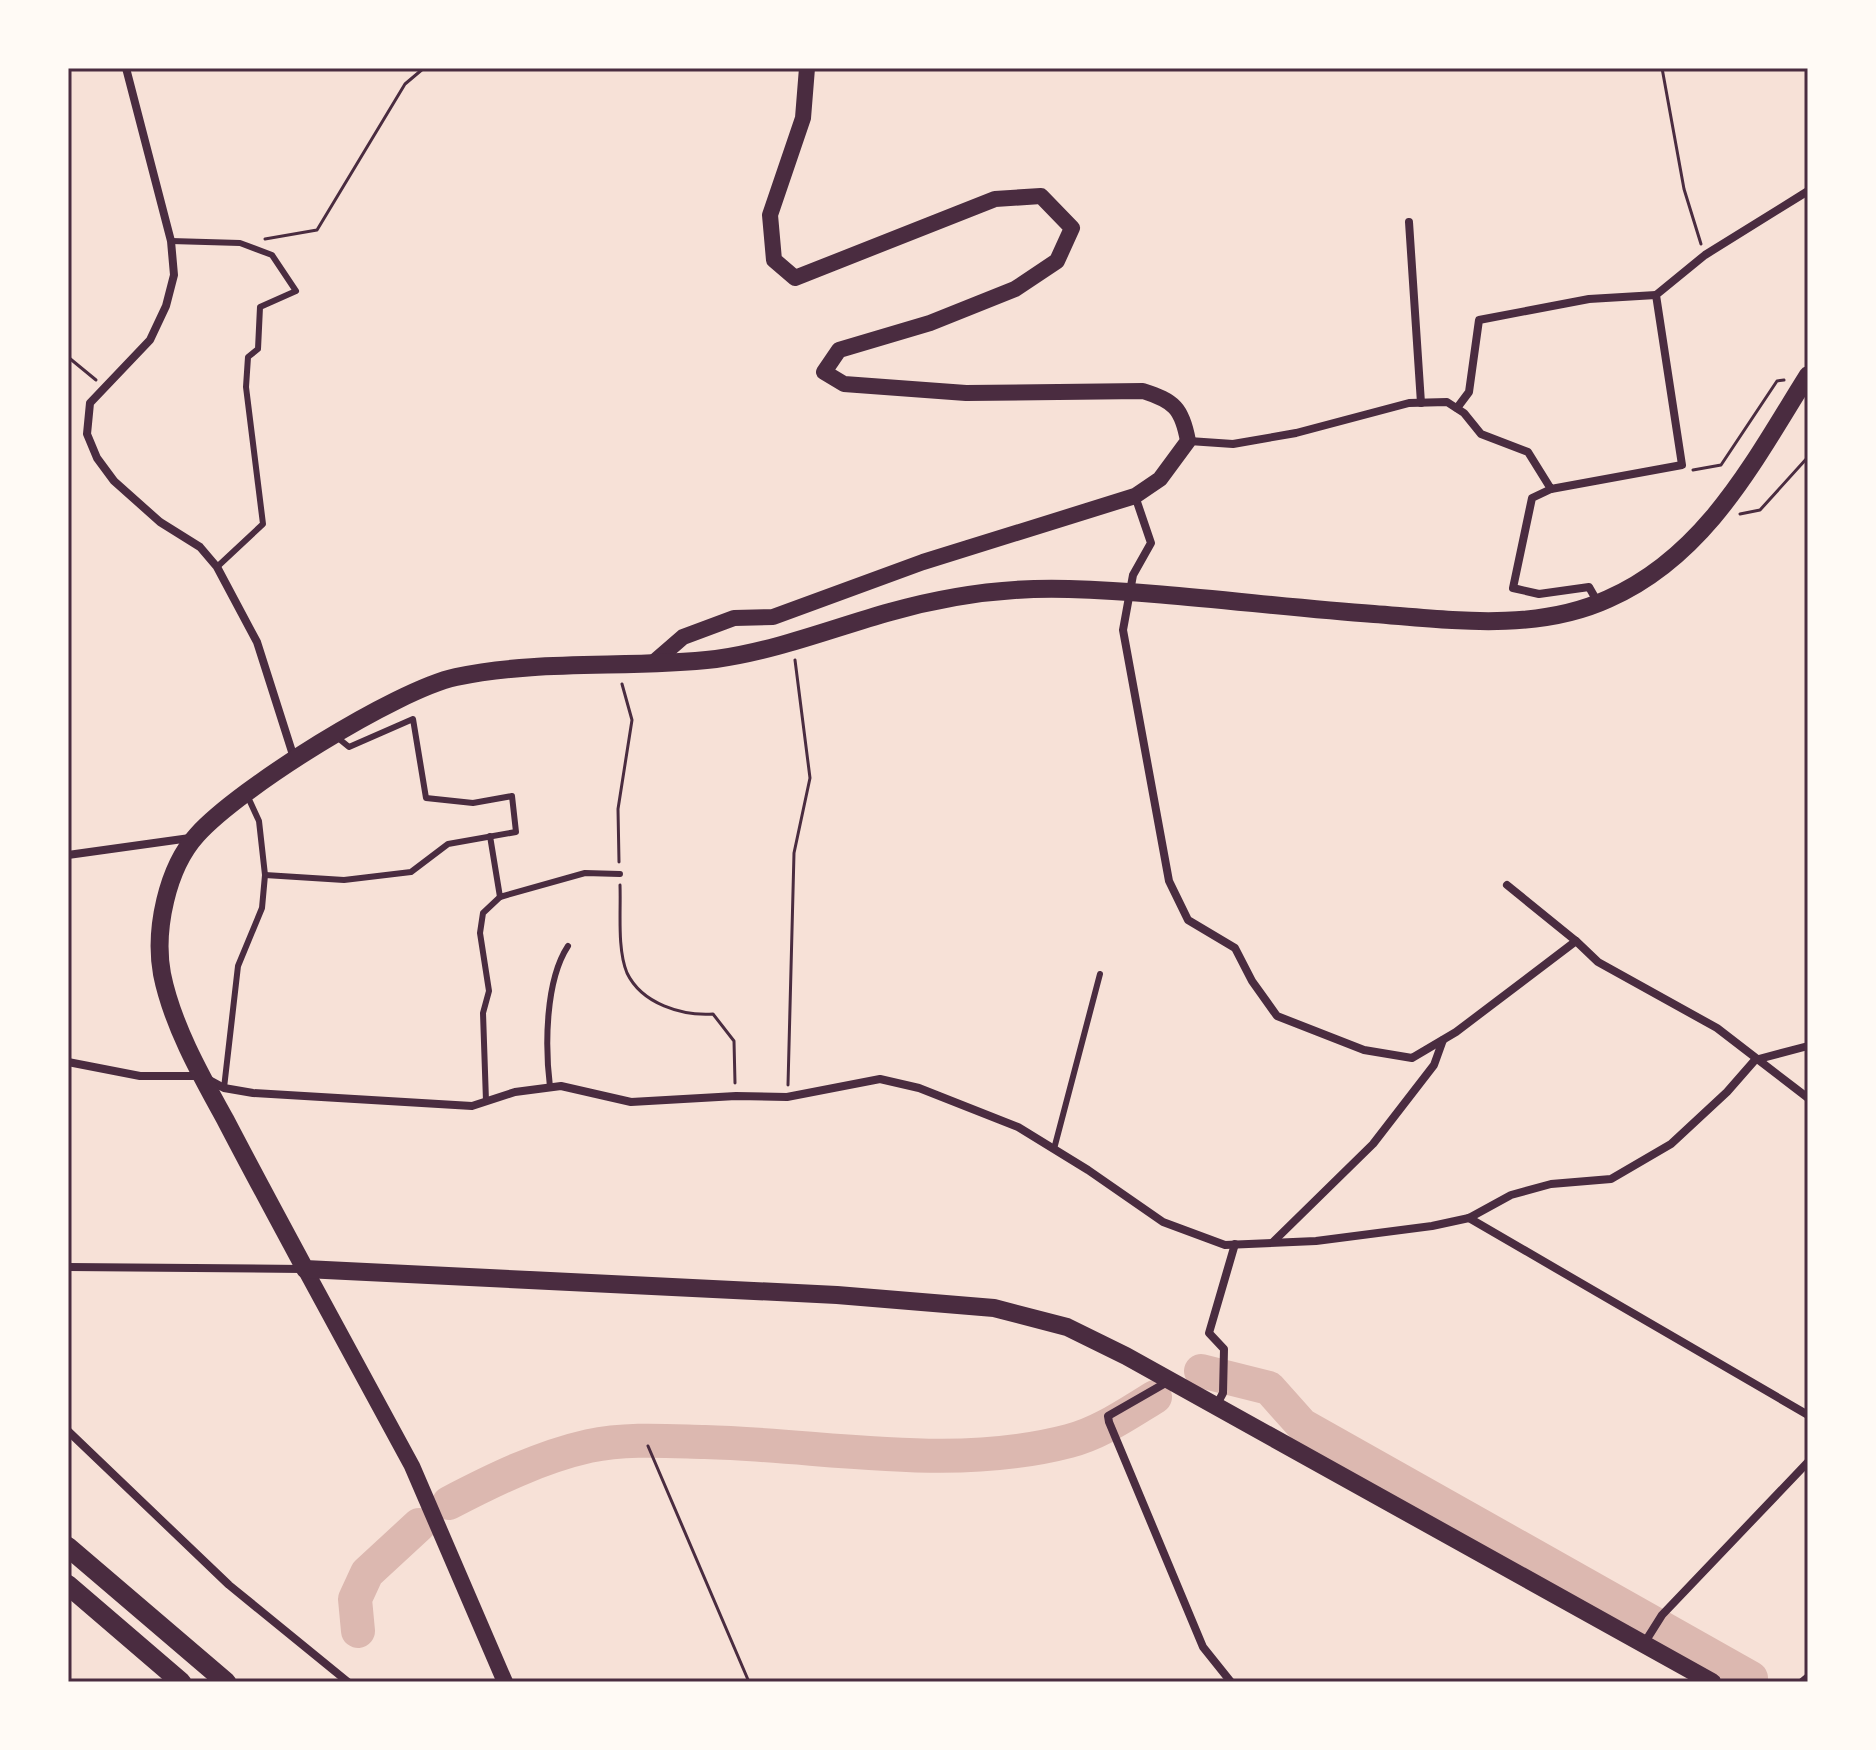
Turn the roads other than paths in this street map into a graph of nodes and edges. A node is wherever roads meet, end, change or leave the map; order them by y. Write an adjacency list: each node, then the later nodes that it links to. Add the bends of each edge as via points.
1 (126, 68): 5 (street)
2 (807, 68): 10 (main road, via 803,118 770,215 774,260 795,278 995,199 1041,196 1072,228 1057,261 1015,289 930,323 839,350 824,372 844,384 966,393 1143,391 1171,400)
3 (1808, 191): 6 (street, via 1705,255)
4 (1409, 222): 8 (street)
5 (171, 241): 13 (street, via 174,275 159,323 150,340 90,403 87,434 114,481 160,522 200,547); 13 (lane, via 240,243 272,255 296,291 260,307 258,349 248,357 246,387 263,524)
6 (1656, 295): 9 (street, via 1589,299 1479,320 1469,392); 11 (street, via 1682,465)
7 (1808, 376): 14 (main road, via 1714,519 1652,575)
8 (1421, 403): 9 (street, via 1447,402); 10 (street, via 1233,444)
9 (1457, 408): 11 (street, via 1481,434 1528,452)
10 (1188, 441): 12 (main road, via 1160,479)
11 (1551, 489): 14 (street, via 1532,498 1513,588 1539,594 1589,587)
12 (1135, 496): 15 (main road, via 923,562 773,617 734,618 683,637); 29 (street, via 1151,543 1133,575 1123,630 1169,881 1188,920 1235,948 1277,1016 1297,1026 1364,1050 1412,1058)
13 (217, 567): 17 (street, via 257,642)
14 (1598, 603): 15 (main road, via 1553,617 1472,622 1077,589 1007,590 938,599 742,655)
15 (653, 663): 16 (main road, via 500,669 448,679)
16 (335, 736): 17 (main road); 19 (lane, via 349,747 413,719 426,798 473,803 512,796 516,832)
17 (295, 758): 18 (main road)
18 (247, 795): 20 (main road); 23 (lane, via 259,821)
19 (490, 836): 23 (lane, via 448,844 411,872 344,880); 25 (lane)
20 (193, 838): 21 (street); 33 (main road, via 174,877 160,942 162,974)
21 (68, 855)
22 (620, 874): 25 (lane, via 585,873)
23 (265, 875): 35 (lane, via 262,908 238,966)
24 (1507, 885): 26 (street)
25 (500, 897): 37 (lane, via 483,913 480,933 489,991 483,1013)
26 (1576, 941): 29 (street); 31 (street, via 1598,962 1717,1028)
27 (568, 946): 34 (lane, via 560,959 545,1052)
28 (1100, 974): 38 (lane)
29 (1443, 1039): 40 (street, via 1434,1065 1373,1144)
30 (1808, 1046): 31 (street)
31 (1755, 1060): 36 (street); 39 (street, via 1671,1144 1638,1166 1611,1179 1551,1184 1511,1195)
32 (68, 1062): 33 (street, via 140,1076)
33 (202, 1076): 35 (street); 43 (main road)
34 (550, 1087): 37 (street); 38 (street, via 631,1102 787,1097 880,1079 919,1088 1018,1127)
35 (224, 1088): 37 (street, via 307,1099 472,1106)
36 (1808, 1098)
37 (486, 1101)
38 (1054, 1149): 41 (street, via 1163,1222)
39 (1469, 1218): 40 (street, via 1386,1233); 46 (street)
40 (1273, 1243): 41 (street)
41 (1235, 1244): 45 (street, via 1209,1333 1224,1349)
42 (68, 1267): 43 (street)
43 (305, 1269): 44 (main road, via 837,1295 994,1308 1067,1327); 56 (main road, via 412,1466)
44 (1169, 1380): 45 (main road); 57 (street, via 1108,1416 1203,1647)
45 (1220, 1400): 51 (main road)
46 (1808, 1415)
47 (68, 1431): 55 (street, via 229,1585)
48 (1808, 1462): 51 (street)
49 (68, 1547): 54 (highway)
50 (68, 1585): 53 (highway)
51 (1649, 1635): 58 (main road)
52 (1808, 1677): 59 (street)
53 (181, 1682)
54 (226, 1682)
55 (348, 1682)
56 (505, 1682)
57 (1231, 1682)
58 (1712, 1682)
59 (1802, 1682)

